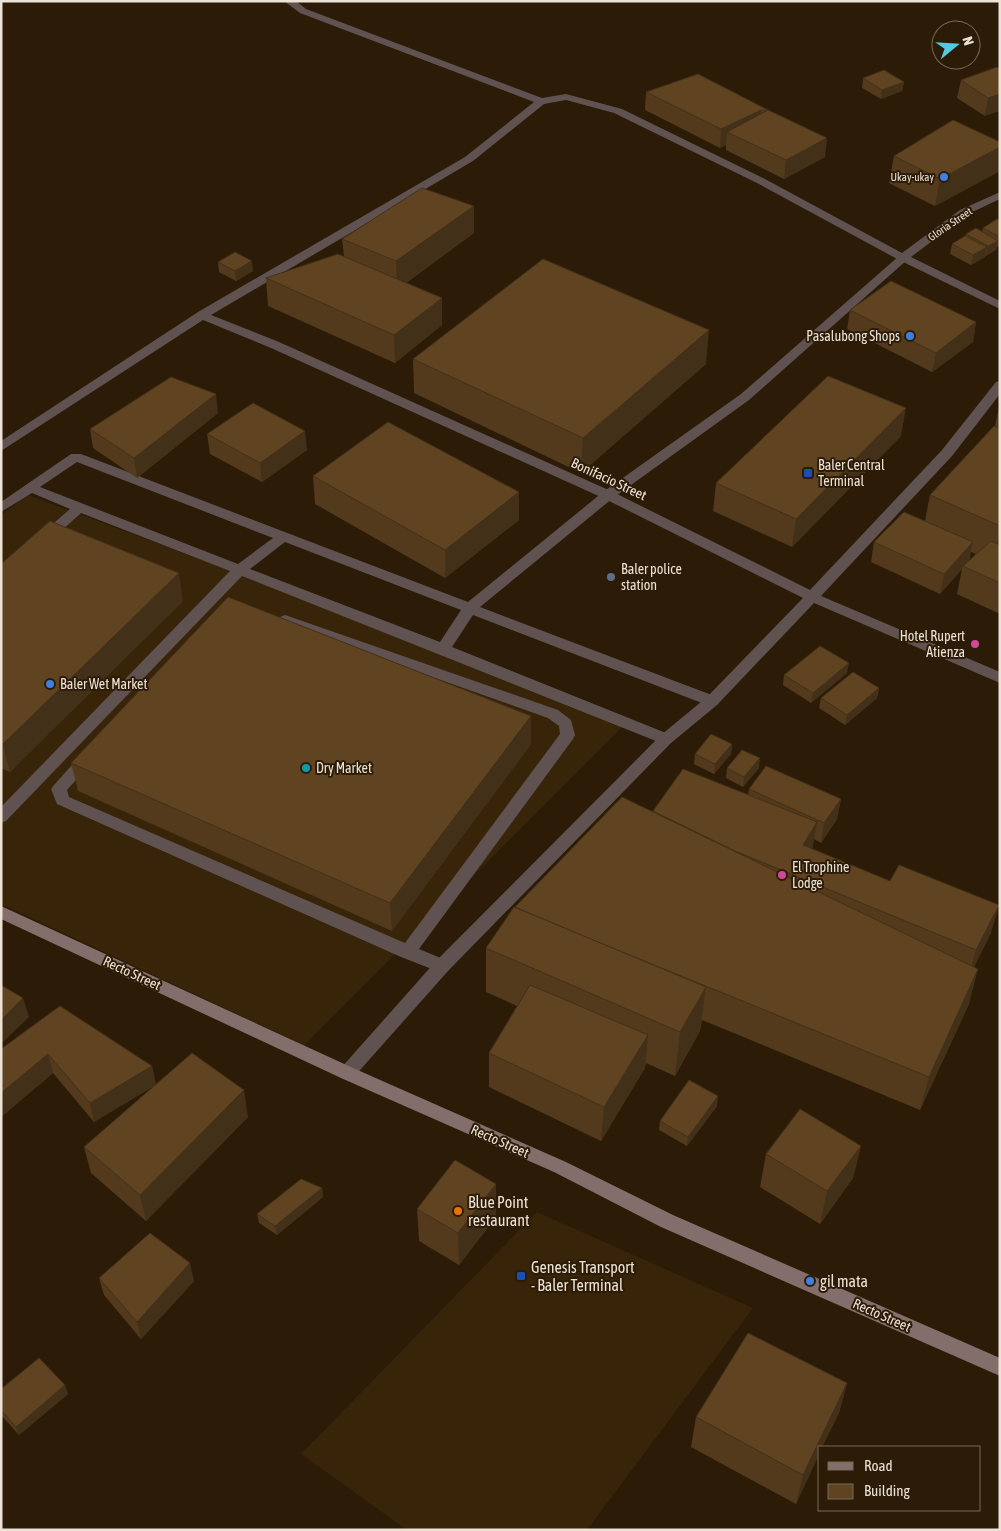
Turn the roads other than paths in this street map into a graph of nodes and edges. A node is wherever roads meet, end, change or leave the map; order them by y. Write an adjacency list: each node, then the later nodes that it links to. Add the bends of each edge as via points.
1 (289, 1): 2 (street, via 303,11)
2 (541, 101): 4 (street, via 566,97 618,110 761,181); 6 (street, via 469,159)
3 (1000, 195): 4 (street, Gloria Street, via 964,212)
4 (903, 258): 5 (street); 10 (street, Gloria Street, via 745,397)
5 (1000, 306)
6 (202, 315): 8 (street); 10 (street, Bonifacio Street)
7 (1000, 386): 16 (street, via 947,453)
8 (1, 446)
9 (30, 488): 11 (street); 12 (street); 13 (street, via 76,457)
10 (608, 495): 16 (street, Bonifacio Street); 18 (street, Gloria Street)
11 (80, 507): 14 (street); 15 (street)
12 (1, 508)
13 (283, 537): 15 (street); 18 (street)
14 (37, 546)
15 (239, 570): 21 (street); 26 (street)
16 (812, 597): 22 (street, Bonifacio Street); 23 (street)
17 (224, 607): 20 (street)
18 (470, 608): 21 (street, Gloria Street); 23 (street)
19 (270, 615): 28 (street, via 552,714 566,724 568,735)
20 (199, 633)
21 (443, 649): 24 (street)
22 (1000, 678)
23 (712, 701): 24 (street)
24 (666, 739): 29 (street)
25 (93, 752): 28 (street, via 59,789 62,800)
26 (1, 818)
27 (1, 912): 30 (street, Recto Street)
28 (407, 952): 29 (street)
29 (442, 966): 30 (street)
30 (347, 1073): 31 (street, Recto Street, via 560,1167 667,1221)
31 (1000, 1367)

